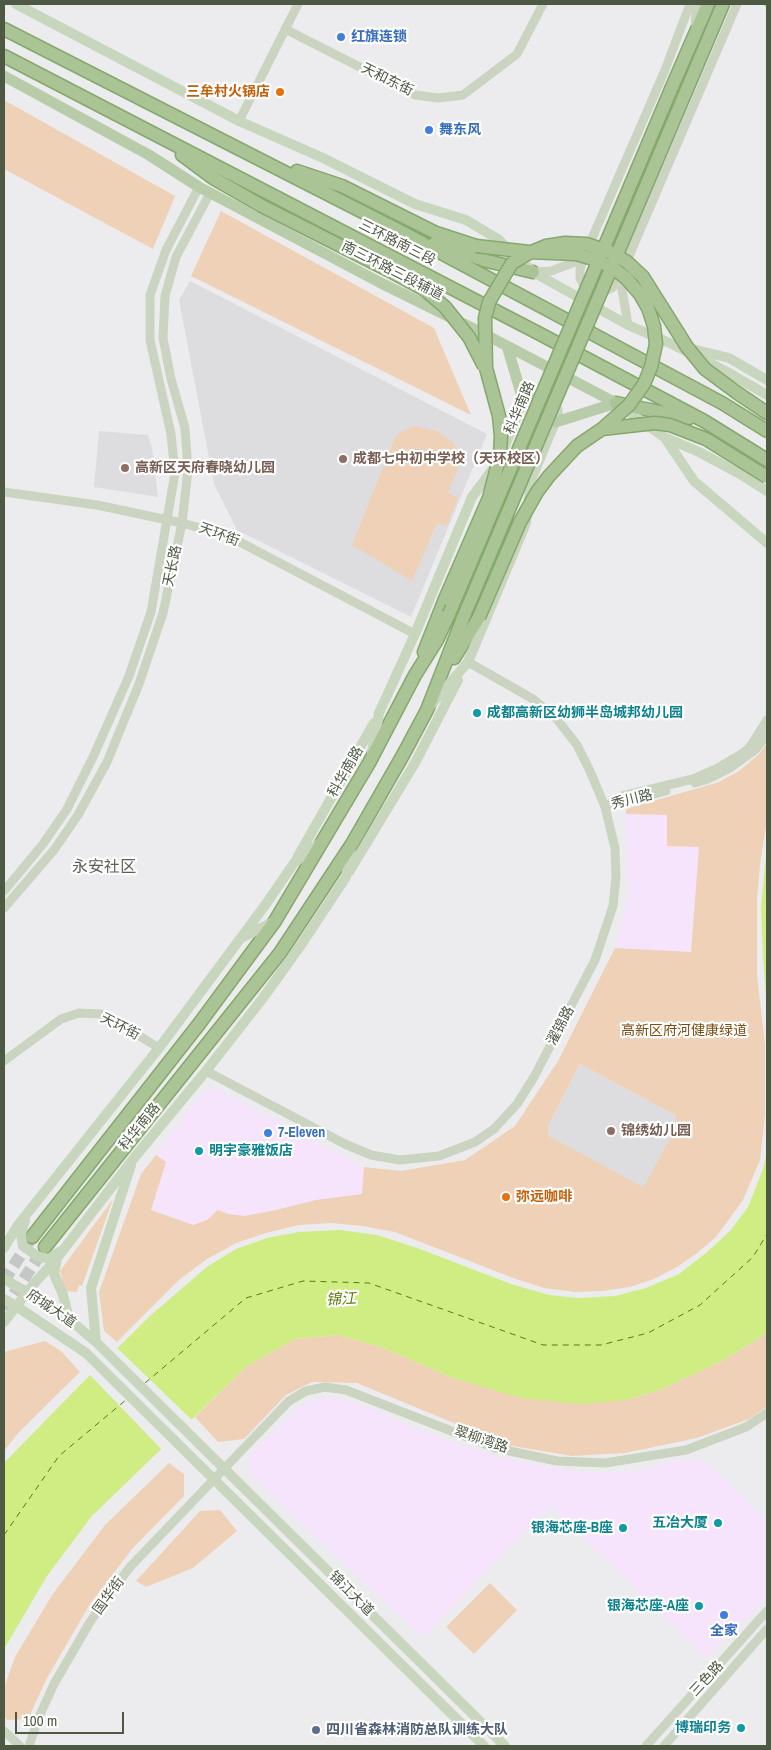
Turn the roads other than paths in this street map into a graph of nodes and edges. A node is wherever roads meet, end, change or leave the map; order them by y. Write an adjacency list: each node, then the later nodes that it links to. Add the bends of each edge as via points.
1 (16, 4): 16 (main road)
2 (298, 4): 12 (street)
3 (543, 4): 12 (street, 天和东街, via 516,54 463,95 438,98 415,95)
4 (690, 4): 22 (street, via 665,70)
5 (697, 4): 13 (street)
6 (708, 4): 13 (highway, 科华南路)
7 (723, 4): 10 (highway, 科华南路)
8 (737, 4): 9 (street)
9 (731, 17): 10 (street); 24 (street)
10 (712, 28): 49 (highway, 科华南路, bridge)
11 (4, 29): 18 (highway, 三环路南三段)
12 (285, 30): 16 (street)
13 (691, 44): 48 (highway, 科华南路, bridge, via 449,614)
14 (7, 57): 17 (highway, 三环路南三段)
15 (4, 76): 19 (main road, 南三环路三段辅道, via 149,155)
16 (239, 121): 23 (main road, via 415,204 466,220 498,239)
17 (157, 135): 28 (highway, bridge, via 212,178 425,290 445,307 469,337); 35 (highway, 三环路南三段)
18 (259, 158): 21 (highway, 三环路南三段); 36 (highway, bridge, via 342,186 436,233 476,246 576,254 597,260 626,278 648,308 656,344 644,384 629,405)
19 (199, 187): 20 (main road, 南三环路三段辅道); 43 (street, 天长路, via 166,250 150,295 150,340 171,434 175,473)
20 (210, 193): 27 (main road, 南三环路三段辅道); 44 (street, 天长路, via 176,257 165,296 163,338 185,428 188,470)
21 (400, 231): 23 (highway, via 486,261); 37 (highway, 三环路南三段, via 708,395)
22 (583, 258): 23 (street, via 551,271); 24 (street, via 580,278 584,286 594,292 612,288)
23 (533, 272): 25 (main road)
24 (620, 277): 25 (street)
25 (628, 325): 26 (main road)
26 (672, 344): 29 (main road, via 729,358); 30 (main road)
27 (507, 346): 31 (main road); 32 (main road, 南三环路三段辅道)
28 (486, 368): 33 (highway, bridge, via 485,318 489,302 512,263 546,246 586,244 627,262 643,277 687,347 705,369); 48 (highway, bridge, via 499,416 500,454 488,498)
29 (767, 380)
30 (767, 395)
31 (524, 400): 34 (main road, via 539,394 547,396 557,408); 46 (main road, via 498,462 472,497)
32 (616, 403): 34 (main road); 35 (highway); 38 (main road, 南三环路三段辅道)
33 (767, 413)
34 (556, 422): 47 (main road, via 530,480 526,524)
35 (704, 422): 39 (highway, 三环路南三段)
36 (602, 429): 40 (highway, bridge, via 655,423 670,425 706,439); 49 (highway, bridge, via 577,446 537,492 520,522 479,617)
37 (767, 431)
38 (664, 437): 41 (main road, 南三环路三段辅道, via 699,452); 45 (main road, via 694,481)
39 (767, 460)
40 (767, 477)
41 (767, 491)
42 (4, 492): 43 (street, 天环街)
43 (167, 520): 44 (street, 天环街); 60 (street, 天长路, via 151,612 106,729 68,809 44,844)
44 (182, 523): 46 (street, 天环街, via 236,540); 61 (street, 天长路, via 163,613 139,684 107,762 78,815 54,850)
45 (767, 543)
46 (415, 634): 51 (main road)
47 (468, 662): 50 (main road); 55 (street, 濯锦路, via 533,699 556,718 577,745); 59 (main road, via 415,763)
48 (415, 676): 54 (highway, 科华南路)
49 (437, 685): 50 (highway, 科华南路)
50 (427, 710): 57 (highway, 科华南路)
51 (379, 714): 54 (main road); 58 (main road)
52 (767, 720): 55 (street, 秀川路, via 750,747 716,769 622,796)
53 (767, 734): 55 (street, 秀川路, via 756,750 708,779)
54 (369, 763): 56 (highway, 科华南路)
55 (606, 807): 68 (street, 濯锦路, via 615,848 616,877 613,906 598,952 517,1104 494,1129 475,1142 439,1156 400,1160 371,1155)
56 (323, 841): 58 (main road, 科华南路); 62 (highway, 科华南路)
57 (352, 844): 59 (main road, 科华南路); 64 (highway, 科华南路)
58 (294, 863): 63 (main road, 科华南路)
59 (346, 877): 65 (main road, 科华南路)
60 (4, 891)
61 (4, 908)
62 (276, 921): 63 (main road); 71 (highway, 科华南路)
63 (241, 938): 66 (main road, 科华南路)
64 (280, 953): 65 (main road); 72 (highway, 科华南路)
65 (262, 998): 68 (main road, 科华南路)
66 (159, 1048): 67 (street, 天环街, via 100,1014 79,1013 61,1019); 70 (main road, 科华南路)
67 (4, 1061)
68 (206, 1071): 69 (main road, 科华南路)
69 (134, 1158): 74 (main road, 科华南路); 82 (main road, via 91,1288)
70 (28, 1212): 73 (main road, 科华南路); 74 (main road, via 21,1234 23,1246 37,1256 49,1259)
71 (32, 1237)
72 (44, 1247)
73 (4, 1248)
74 (64, 1248): 75 (main road, 科华南路)
75 (57, 1258): 77 (main road, 科华南路); 80 (main road, via 54,1274)
76 (4, 1279): 77 (main road, 府城大道)
77 (27, 1292): 79 (main road, 科华南路); 80 (main road, 府城大道)
78 (4, 1299): 79 (main road, 府城大道)
79 (16, 1306): 81 (main road, 科华南路); 85 (main road, 府城大道, via 86,1353)
80 (69, 1320): 82 (main road, 府城大道)
81 (4, 1322)
82 (96, 1342): 84 (main road, 府城大道)
83 (767, 1413): 86 (street, 翠柳湾路, via 746,1427 686,1450 605,1463 557,1461 496,1448 346,1390 325,1387 306,1391 289,1401)
84 (196, 1441): 86 (main road, 锦江大道)
85 (187, 1452): 87 (main road, 锦江大道)
86 (224, 1469): 87 (street, 国华街); 94 (main road, 锦江大道)
87 (215, 1478): 92 (street, 国华街, via 130,1567 108,1596 54,1684); 93 (main road, 锦江大道)
88 (767, 1611): 95 (street, 三色路)
89 (767, 1629): 96 (street, 三色路)
90 (4, 1732): 91 (street)
91 (20, 1746)
92 (29, 1746)
93 (484, 1746)
94 (505, 1746)
95 (646, 1746)
96 (664, 1746)

